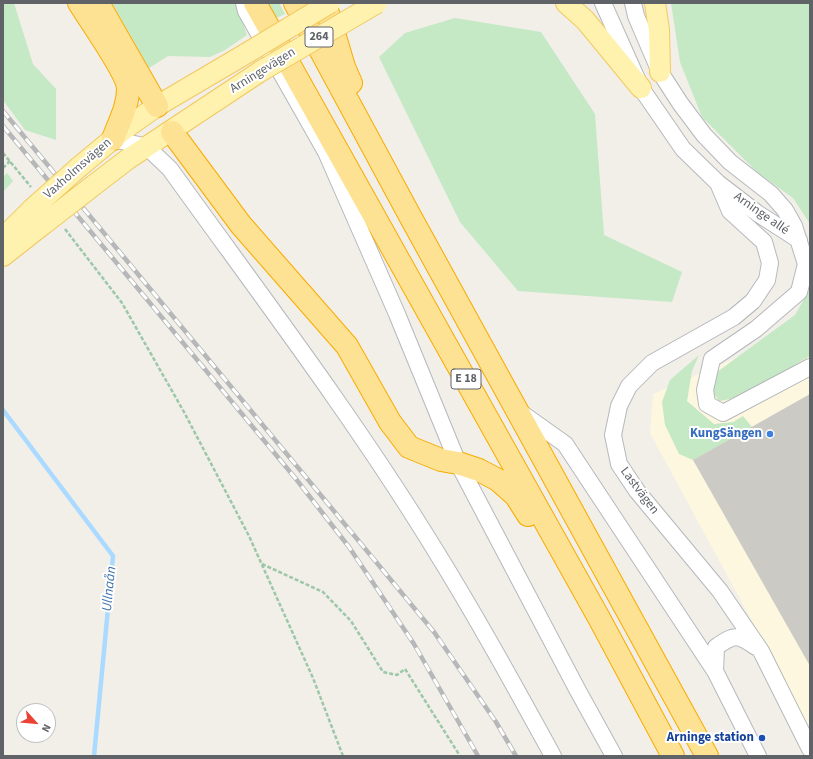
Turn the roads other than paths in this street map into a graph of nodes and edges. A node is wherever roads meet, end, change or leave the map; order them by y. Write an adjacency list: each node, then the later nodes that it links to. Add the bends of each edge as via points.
1 (79, 3): 17 (highway, via 121,70 128,87 125,110)
2 (98, 3): 15 (highway)
3 (244, 3): 26 (street, via 246,11 326,152 397,314)
4 (255, 3): 33 (highway, E 18, via 599,618)
5 (295, 3): 20 (highway, E 18)
6 (325, 3): 20 (highway, via 344,67)
7 (330, 3): 15 (main road, Arningevägen / 264, bridge)
8 (377, 3): 16 (main road, Arningevägen / 264, bridge, via 261,71)
9 (566, 3): 14 (main road, via 585,20)
10 (603, 3): 14 (street, Arninge allé)
11 (633, 3): 13 (street, Arninge allé)
12 (655, 3): 13 (main road, via 659,30)
13 (660, 72): 22 (street, Arninge allé, via 704,135 730,162 771,194 785,210)
14 (641, 88): 19 (street, Arninge allé, via 683,149)
15 (157, 106): 16 (main road); 17 (main road, Vaxholmsvägen)
16 (172, 132): 18 (main road, Arningevägen); 26 (highway, via 241,226 347,346 390,422 409,447 441,460)
17 (113, 139): 18 (street); 21 (main road, Vaxholmsvägen, bridge, via 32,209)
18 (147, 147): 23 (main road, Arningevägen, bridge); 30 (street, via 170,169 334,398 432,544)
19 (718, 183): 22 (street, Arninge allé, via 757,214); 27 (street, Lastvägen, via 730,211 764,242 770,263 766,280 753,301 734,317 652,363 629,386 619,406 612,435 619,464 637,491 720,591)
20 (410, 216): 25 (highway, E 18)
21 (3, 238)
22 (799, 240): 24 (street, via 806,264 799,292 756,329 712,359 705,390 707,404 723,413)
23 (3, 256)
24 (810, 367)
25 (516, 409): 28 (street, via 565,444); 34 (highway, E 18)
26 (458, 463): 31 (street); 32 (highway, via 498,480 516,496 536,527)
27 (761, 651): 28 (street, via 741,637 731,637 716,647); 29 (street, Lastvägen)
28 (715, 671): 35 (street)
29 (810, 749)
30 (553, 756)
31 (614, 756)
32 (661, 756)
33 (673, 756)
34 (707, 756)
35 (758, 756)

